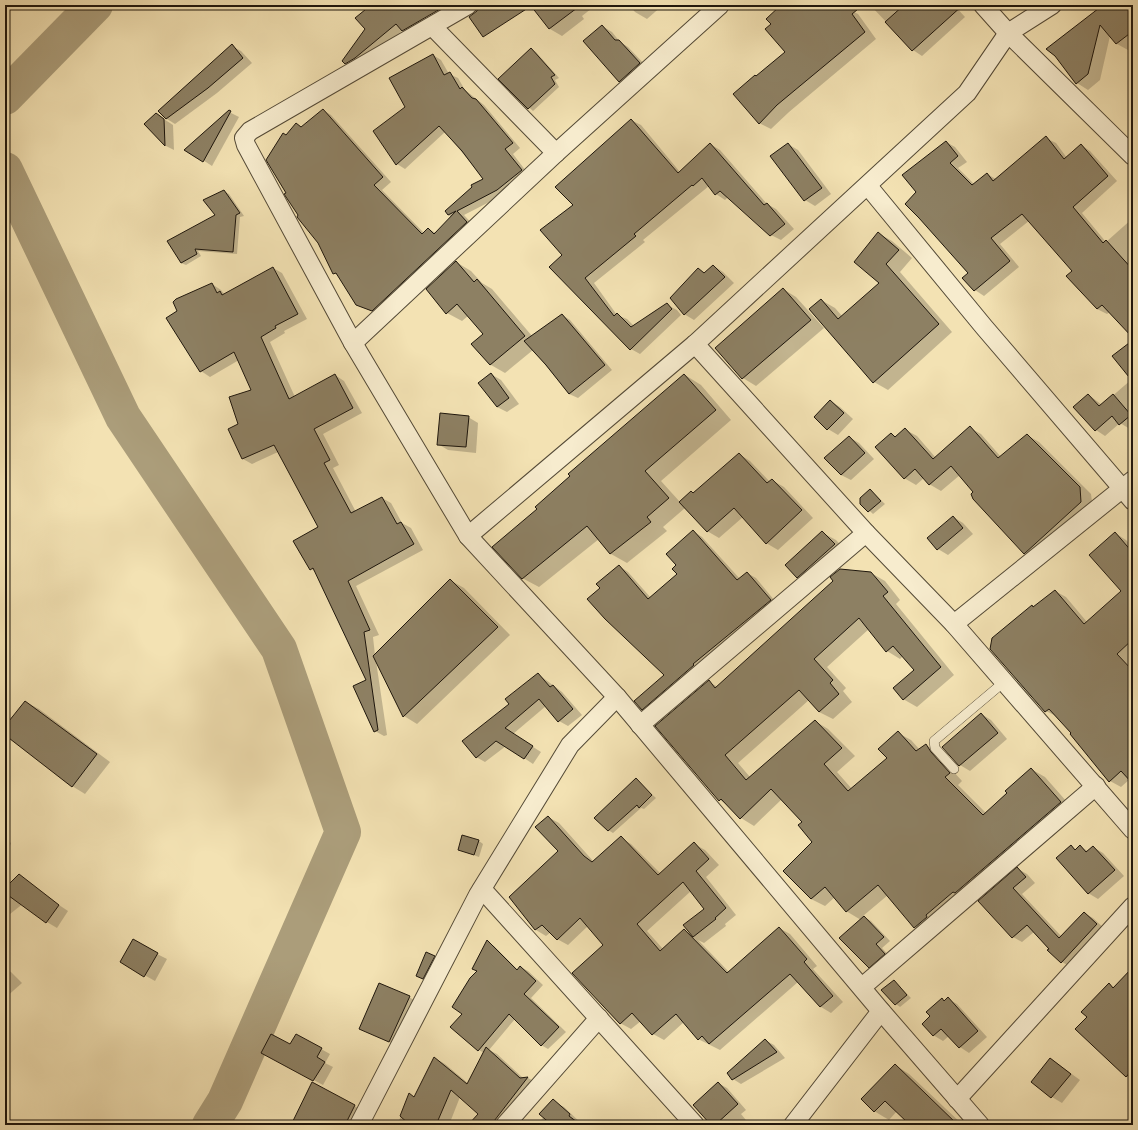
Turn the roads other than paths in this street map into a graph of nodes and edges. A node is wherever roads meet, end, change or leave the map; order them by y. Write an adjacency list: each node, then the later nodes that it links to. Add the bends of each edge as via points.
1 (468, 5): 5 (street)
2 (983, 5): 6 (street)
3 (1052, 5): 6 (street)
4 (714, 7): 7 (street)
5 (433, 27): 7 (street); 10 (street, via 250,131 244,138)
6 (1008, 33): 8 (street); 9 (street, via 966,93)
7 (556, 153): 10 (street)
8 (1133, 156)
9 (868, 186): 11 (street); 12 (street, via 984,327)
10 (353, 343): 14 (street)
11 (695, 344): 13 (street); 14 (street)
12 (1129, 490): 15 (street)
13 (866, 533): 15 (street); 18 (street)
14 (468, 536): 17 (street)
15 (954, 624): 16 (street)
16 (1004, 682): 19 (lane, via 934,741 935,748); 20 (street)
17 (617, 697): 18 (street); 22 (street, via 570,744)
18 (640, 726): 24 (street)
19 (954, 769)
20 (1096, 786): 21 (street); 24 (street)
21 (1133, 830)
22 (482, 889): 26 (street); 28 (street)
23 (1133, 906): 27 (street)
24 (862, 987): 25 (street)
25 (881, 1011): 27 (street); 31 (street)
26 (599, 1018): 29 (street); 30 (street)
27 (957, 1099): 32 (street)
28 (358, 1125)
29 (505, 1125)
30 (695, 1125)
31 (793, 1125)
32 (980, 1125)

